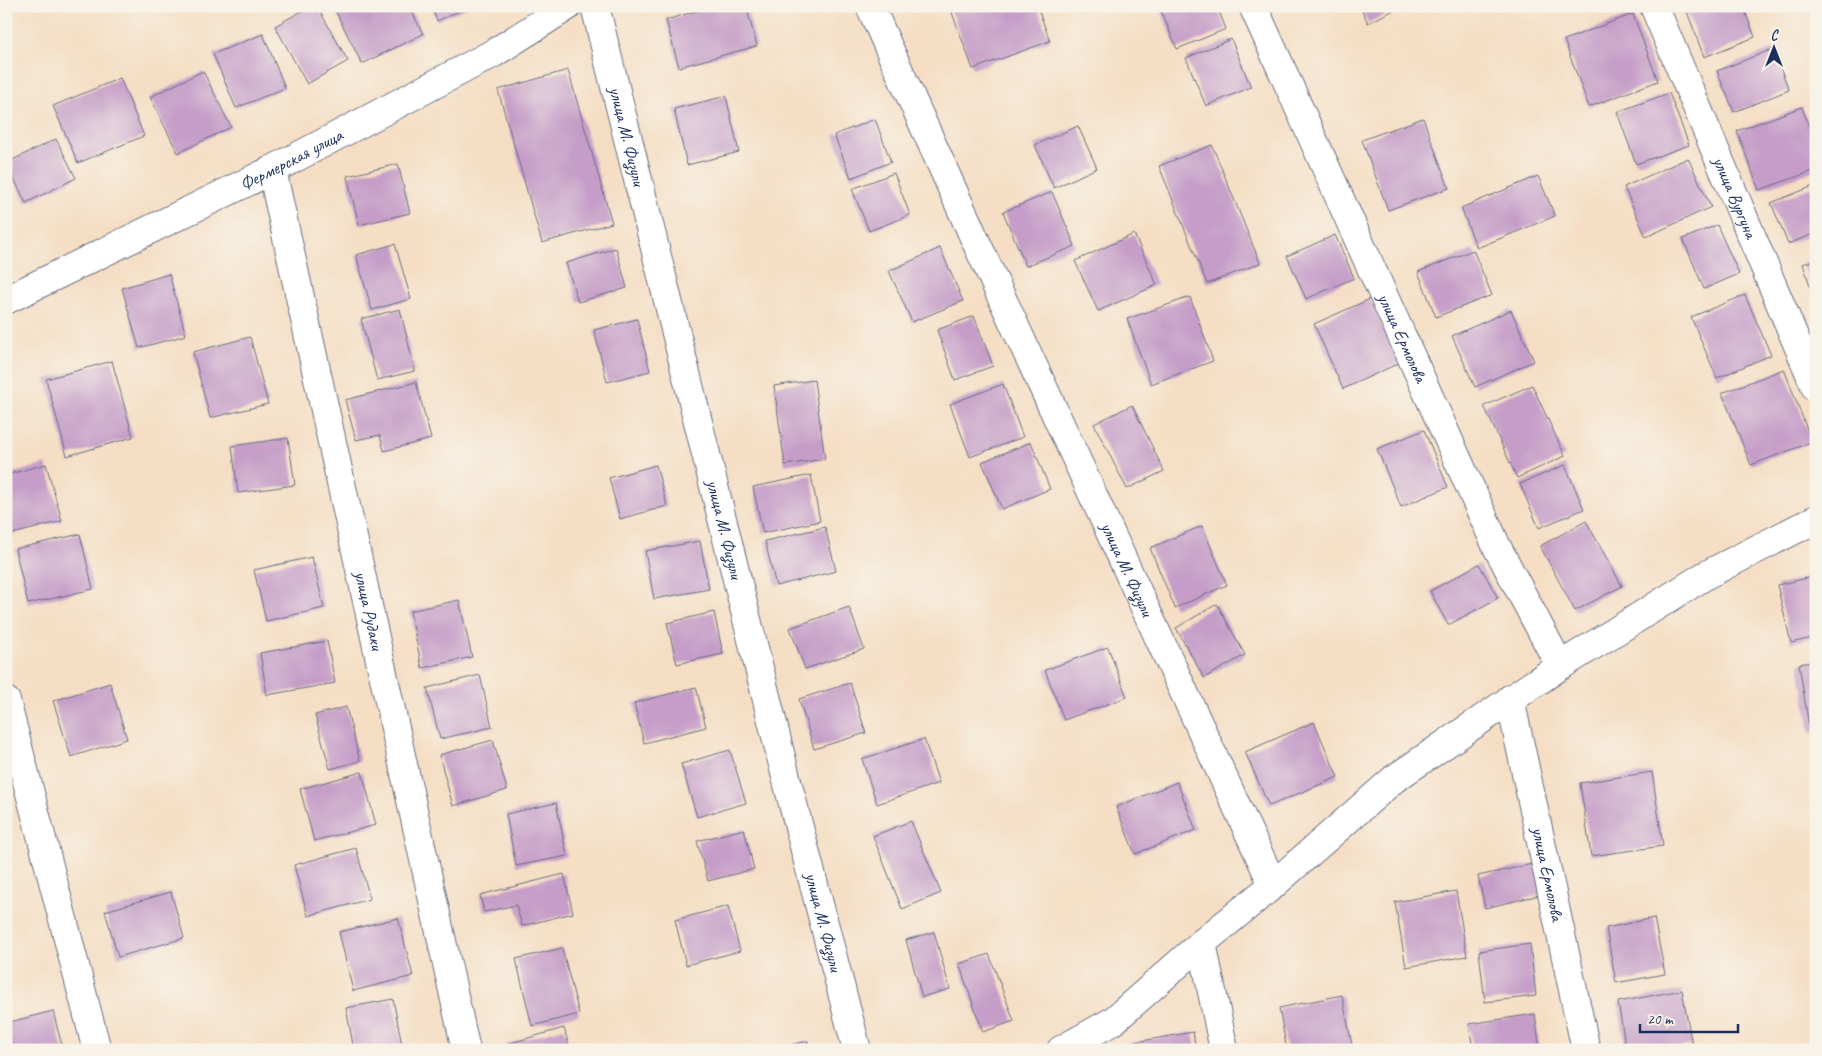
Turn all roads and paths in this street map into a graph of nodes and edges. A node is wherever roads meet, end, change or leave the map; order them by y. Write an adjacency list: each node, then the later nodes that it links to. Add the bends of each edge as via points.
1 (568, 6): 6 (street, Фермерская улица, via 494,53)
2 (595, 6): 18 (street, улица М. Физули)
3 (870, 6): 14 (street, улица М. Физули)
4 (1253, 6): 10 (street, улица Ермолова, via 1497,547)
5 (1654, 6): 8 (street, улица Вургуна)
6 (272, 170): 7 (street, Фермерская улица); 17 (street, улица Рудаки)
7 (6, 300)
8 (1816, 388)
9 (1816, 519): 10 (street, via 1706,575)
10 (1560, 666): 11 (street)
11 (1510, 699): 14 (street, via 1394,779); 21 (street, улица Ермолова)
12 (6, 701): 13 (street)
13 (12, 750): 16 (street)
14 (1273, 885): 15 (street)
15 (1202, 943): 19 (street, via 1112,1021); 20 (street)
16 (97, 1050)
17 (466, 1050)
18 (857, 1050)
19 (1061, 1050)
20 (1224, 1050)
21 (1586, 1050)

